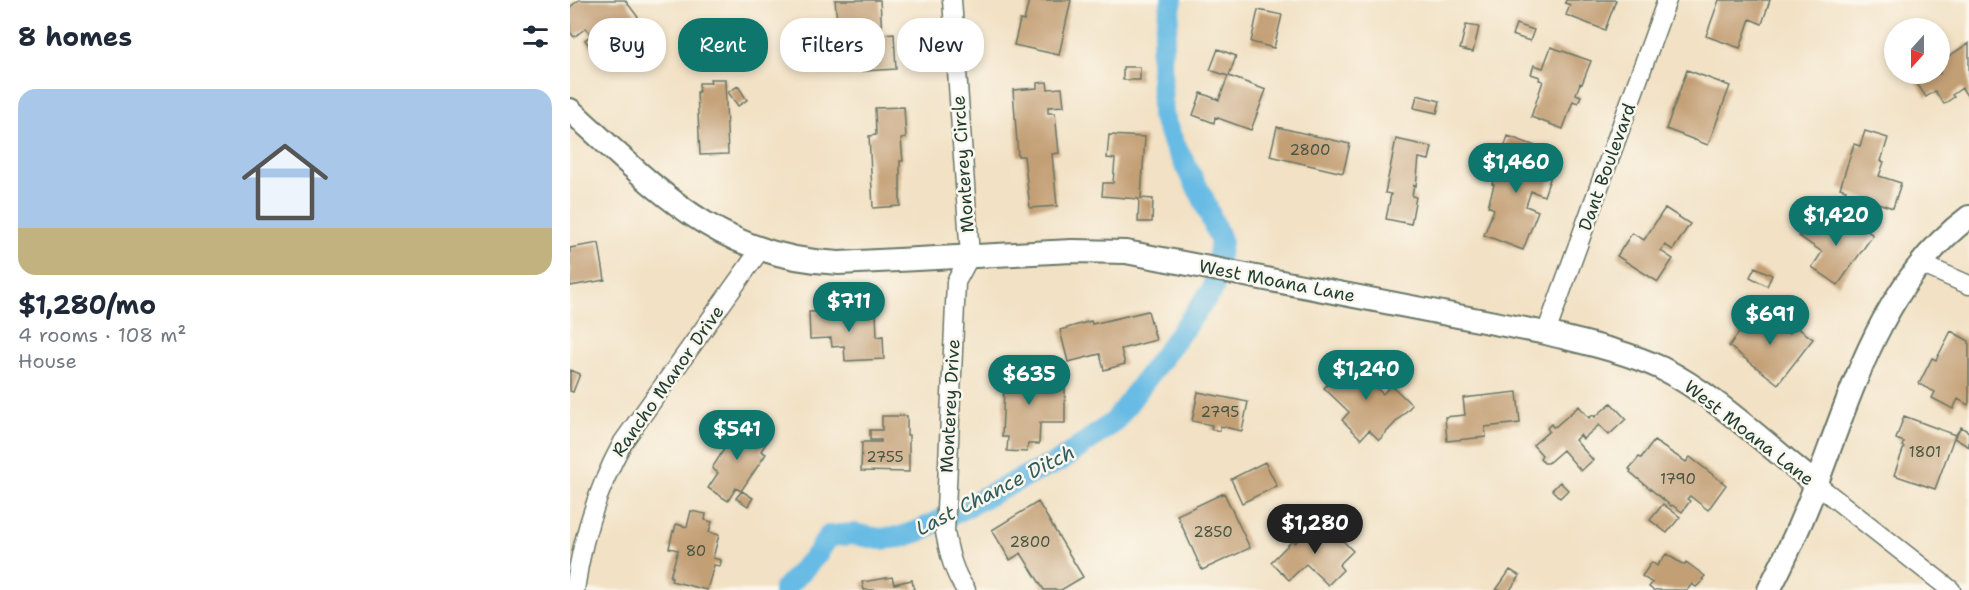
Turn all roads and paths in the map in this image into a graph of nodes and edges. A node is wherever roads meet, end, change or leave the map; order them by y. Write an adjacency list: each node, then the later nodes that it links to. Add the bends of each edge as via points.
1 (952, 0): 6 (street, Monterey Circle)
2 (1667, 0): 9 (street, Dant Boulevard)
3 (570, 110): 5 (street, West Moana Lane, via 698,220)
4 (1969, 217): 7 (street)
5 (760, 250): 6 (street, West Moana Lane, via 811,262 839,263); 11 (street, Rancho Manor Drive, via 618,451 591,514)
6 (970, 256): 9 (street, West Moana Lane, via 1126,252); 12 (street, Monterey Drive, via 956,282 945,532 950,558)
7 (1921, 264): 8 (street); 10 (street, via 1878,329)
8 (1969, 285)
9 (1546, 333): 10 (street, West Moana Lane, via 1608,348 1662,369 1707,398)
10 (1816, 484): 13 (street); 14 (street, West Moana Lane)
11 (575, 590)
12 (966, 590)
13 (1769, 590)
14 (1951, 590)

